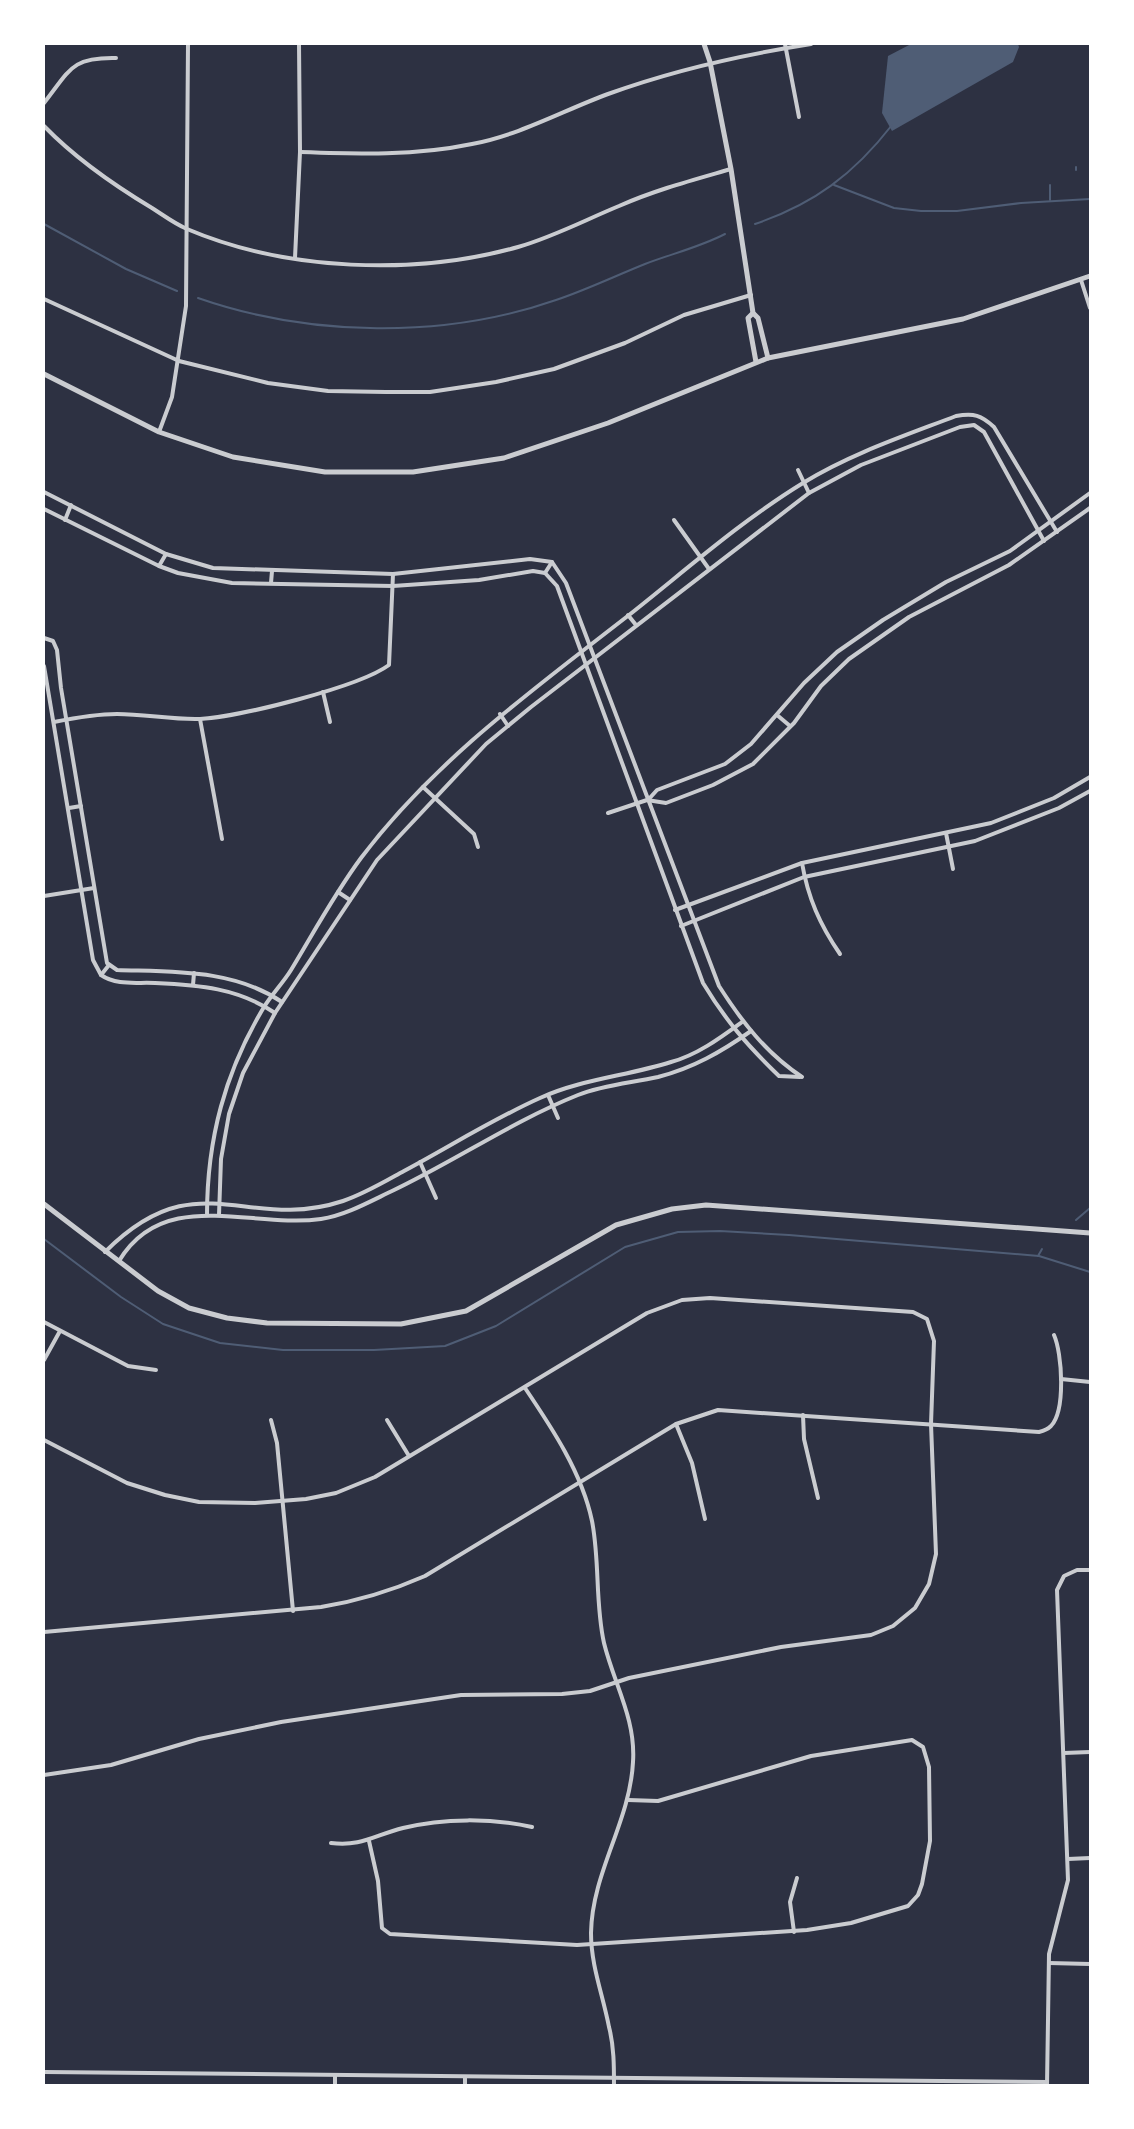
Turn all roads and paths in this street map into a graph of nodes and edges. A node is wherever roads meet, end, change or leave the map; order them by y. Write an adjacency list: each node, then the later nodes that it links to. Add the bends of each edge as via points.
1 (188, 44): 13 (street)
2 (299, 44): 11 (street)
3 (704, 44): 7 (street)
4 (811, 44): 5 (street)
5 (785, 46): 7 (street); 9 (street)
6 (116, 58): 8 (street, via 91,57 73,66)
7 (710, 62): 11 (street, via 608,94 525,130 473,144 403,155); 12 (street)
8 (44, 103)
9 (799, 117)
10 (44, 126): 13 (street, via 73,156)
11 (300, 152): 14 (street)
12 (731, 169): 14 (street, via 669,186 561,233 468,258 405,266 348,265); 17 (street)
13 (186, 229): 14 (street); 22 (street, via 186,306)
14 (295, 258)
15 (1090, 276): 16 (street)
16 (1081, 280): 19 (street); 21 (street, via 963,319)
17 (751, 295): 20 (street); 22 (street, via 684,315 554,369 430,392 318,390 268,383)
18 (44, 299): 22 (street)
19 (1090, 308)
20 (753, 313): 21 (street, via 758,318); 23 (street, via 748,318)
21 (768, 358): 23 (street)
22 (179, 361): 27 (street, via 172,397)
23 (756, 362): 27 (street, via 608,423 504,458 413,472 325,472 233,457)
24 (44, 374): 27 (street)
25 (976, 414): 26 (street); 29 (street, via 956,416 859,453); 38 (street, via 994,427)
26 (974, 425): 31 (street, via 861,465); 39 (street, via 984,432)
27 (159, 432)
28 (798, 470): 29 (street)
29 (804, 482): 31 (street); 43 (street)
30 (44, 492): 33 (street)
31 (809, 493): 46 (street)
32 (1090, 493): 38 (street)
33 (71, 505): 36 (street); 42 (street)
34 (1090, 508): 40 (street)
35 (44, 509): 36 (street)
36 (65, 520): 45 (street)
37 (674, 520): 43 (street)
38 (1051, 522): 39 (street); 40 (street)
39 (1038, 531): 41 (street); 52 (street, via 1010,551)
40 (1057, 532): 41 (street)
41 (1044, 541): 54 (street, via 1009,565)
42 (166, 554): 45 (street); 47 (street, via 213,568)
43 (700, 557): 46 (street); 53 (street)
44 (552, 562): 48 (street); 49 (street, via 530,559); 58 (street, via 566,583)
45 (159, 566): 50 (street, via 204,579)
46 (709, 568): 55 (street)
47 (272, 571): 49 (street); 50 (street)
48 (545, 573): 51 (street, via 533,571 479,580); 59 (street, via 557,586)
49 (393, 574): 51 (street)
50 (271, 583): 51 (street)
51 (393, 586): 63 (street, via 389,665 377,674)
52 (905, 607): 54 (street); 65 (street, via 837,652)
53 (628, 615): 55 (street); 58 (street)
54 (909, 617): 73 (street, via 849,659 821,686)
55 (636, 625): 60 (street)
56 (45, 638): 57 (street); 67 (street, via 53,641 57,650)
57 (44, 643)
58 (589, 644): 59 (street); 60 (street)
59 (581, 651): 61 (street); 64 (street)
60 (593, 657): 61 (street); 66 (street)
61 (585, 663): 69 (street); 72 (street)
62 (44, 666): 70 (street)
63 (323, 692): 68 (street); 71 (street)
64 (500, 714): 72 (street); 75 (street)
65 (777, 715): 73 (street); 79 (street, via 725,764 657,790)
66 (616, 717): 69 (street); 79 (street)
67 (68, 719): 68 (street, via 117,714); 70 (street); 81 (street)
68 (200, 719): 86 (street)
69 (606, 721): 80 (street)
70 (54, 722): 82 (street)
71 (330, 723)
72 (508, 726): 77 (street)
73 (790, 726): 79 (street, via 753,764 713,785 666,803)
74 (1090, 777): 78 (street)
75 (423, 786): 77 (street); 94 (street, via 363,855)
76 (1090, 791): 83 (street)
77 (436, 797): 87 (street, via 474,834); 96 (street, via 377,860)
78 (1054, 798): 83 (street); 85 (street, via 991,822)
79 (647, 800): 80 (street); 97 (street)
80 (636, 804): 84 (street); 98 (street)
81 (81, 806): 82 (street); 92 (street)
82 (69, 807): 93 (street)
83 (1059, 808): 88 (street, via 975,841)
84 (608, 813)
85 (946, 833): 88 (street); 89 (street)
86 (222, 839)
87 (478, 847)
88 (948, 847): 90 (street); 91 (street)
89 (802, 863): 91 (street); 97 (street)
90 (953, 869)
91 (804, 877): 99 (street); 101 (street, via 820,926)
92 (94, 888): 93 (street); 102 (street)
93 (82, 890): 95 (street); 104 (street, via 93,960)
94 (338, 892): 96 (street); 106 (street)
95 (44, 896)
96 (350, 900): 107 (street)
97 (687, 906): 98 (street); 99 (street)
98 (675, 910): 100 (street)
99 (693, 922): 100 (street); 110 (street, via 719,986)
100 (681, 926): 111 (street, via 703,983)
101 (840, 954)
102 (109, 965): 103 (street, via 117,970); 104 (street)
103 (194, 973): 105 (street); 106 (street, via 237,980)
104 (101, 975): 105 (street, via 116,982)
105 (193, 985): 108 (street, via 237,993)
106 (272, 996): 107 (street); 108 (street)
107 (282, 1002): 109 (street)
108 (265, 1006): 109 (street); 114 (street)
109 (275, 1013): 116 (street)
110 (742, 1022): 111 (street); 112 (street)
111 (732, 1029): 113 (street); 115 (street, via 695,1053)
112 (751, 1031): 113 (street); 113 (street, via 778,1061 802,1077 779,1076)
113 (741, 1038): 117 (street, via 691,1068)
114 (232, 1069): 116 (street); 121 (street)
115 (632, 1072): 117 (street); 118 (street, via 590,1080)
116 (243, 1073): 122 (street)
117 (634, 1082): 119 (street, via 579,1094)
118 (548, 1095): 119 (street); 123 (street)
119 (553, 1106): 120 (street); 124 (street)
120 (558, 1118)
121 (214, 1130): 122 (street); 126 (street)
122 (226, 1131): 127 (street)
123 (420, 1162): 124 (street); 129 (street, via 344,1201 298,1210)
124 (426, 1174): 125 (street); 132 (street, via 341,1214 319,1219)
125 (436, 1198)
126 (207, 1202): 127 (street); 130 (street); 134 (street, via 151,1215)
127 (219, 1203): 129 (street); 131 (street)
128 (44, 1204): 134 (street)
129 (266, 1208): 132 (street)
130 (207, 1215): 131 (street); 135 (street, via 171,1220 153,1228 135,1241)
131 (219, 1215): 132 (street)
132 (266, 1219)
133 (1090, 1233): 135 (street, via 705,1205 672,1209 616,1225 466,1311 401,1324 267,1323 227,1318 189,1308 158,1291)
134 (105, 1252): 135 (street)
135 (119, 1261)
136 (44, 1322): 137 (street)
137 (60, 1331): 139 (street); 140 (street, via 128,1366)
138 (1054, 1335): 141 (street, via 1060,1347)
139 (44, 1360)
140 (156, 1370)
141 (1061, 1379): 142 (street); 148 (street, via 1056,1419 1039,1432)
142 (1090, 1382)
143 (525, 1388): 148 (street, via 647,1313 690,1298 914,1312 927,1319 934,1334); 150 (street); 151 (street)
144 (803, 1415): 147 (street, via 718,1410); 148 (street); 152 (street, via 804,1439)
145 (271, 1420): 153 (street)
146 (387, 1420): 150 (street)
147 (676, 1424): 151 (street); 154 (street, via 694,1472)
148 (931, 1424): 158 (street, via 936,1554 924,1595 905,1617 871,1635 781,1647)
149 (44, 1440): 153 (street, via 127,1482 165,1495 210,1503)
150 (409, 1456): 153 (street, via 356,1487)
151 (580, 1482): 156 (street, via 425,1576 366,1599); 158 (street, via 592,1521 600,1625)
152 (818, 1498)
153 (283, 1501): 156 (street)
154 (705, 1519)
155 (1090, 1570): 160 (street, via 1064,1576 1057,1590)
156 (292, 1611): 157 (street)
157 (44, 1632)
158 (617, 1683): 161 (street, via 572,1694 461,1695 281,1722 199,1739 111,1765); 162 (street, via 632,1729)
159 (1090, 1752): 160 (street)
160 (1064, 1753): 167 (street)
161 (44, 1775)
162 (628, 1800): 169 (street, via 658,1801 773,1766 847,1749 903,1741 920,1743 928,1759 931,1825 928,1858 918,1895 908,1906 890,1912); 170 (street, via 599,1878)
163 (532, 1827): 164 (street, via 504,1822 440,1823 402,1828)
164 (369, 1841): 165 (street); 170 (street, via 378,1881 380,1922 387,1933)
165 (331, 1842)
166 (1090, 1858): 167 (street)
167 (1068, 1859): 171 (street, via 1064,1902)
168 (797, 1878): 169 (street, via 790,1896)
169 (794, 1932): 170 (street)
170 (592, 1945): 176 (street, via 595,1973 610,2028)
171 (1049, 1963): 172 (street); 177 (street)
172 (1090, 1964)
173 (44, 2072): 174 (street)
174 (335, 2075): 175 (street); 178 (street)
175 (465, 2077): 176 (street); 179 (street)
176 (614, 2078): 177 (street); 180 (street)
177 (1047, 2084)
178 (335, 2085)
179 (465, 2085)
180 (614, 2085)

